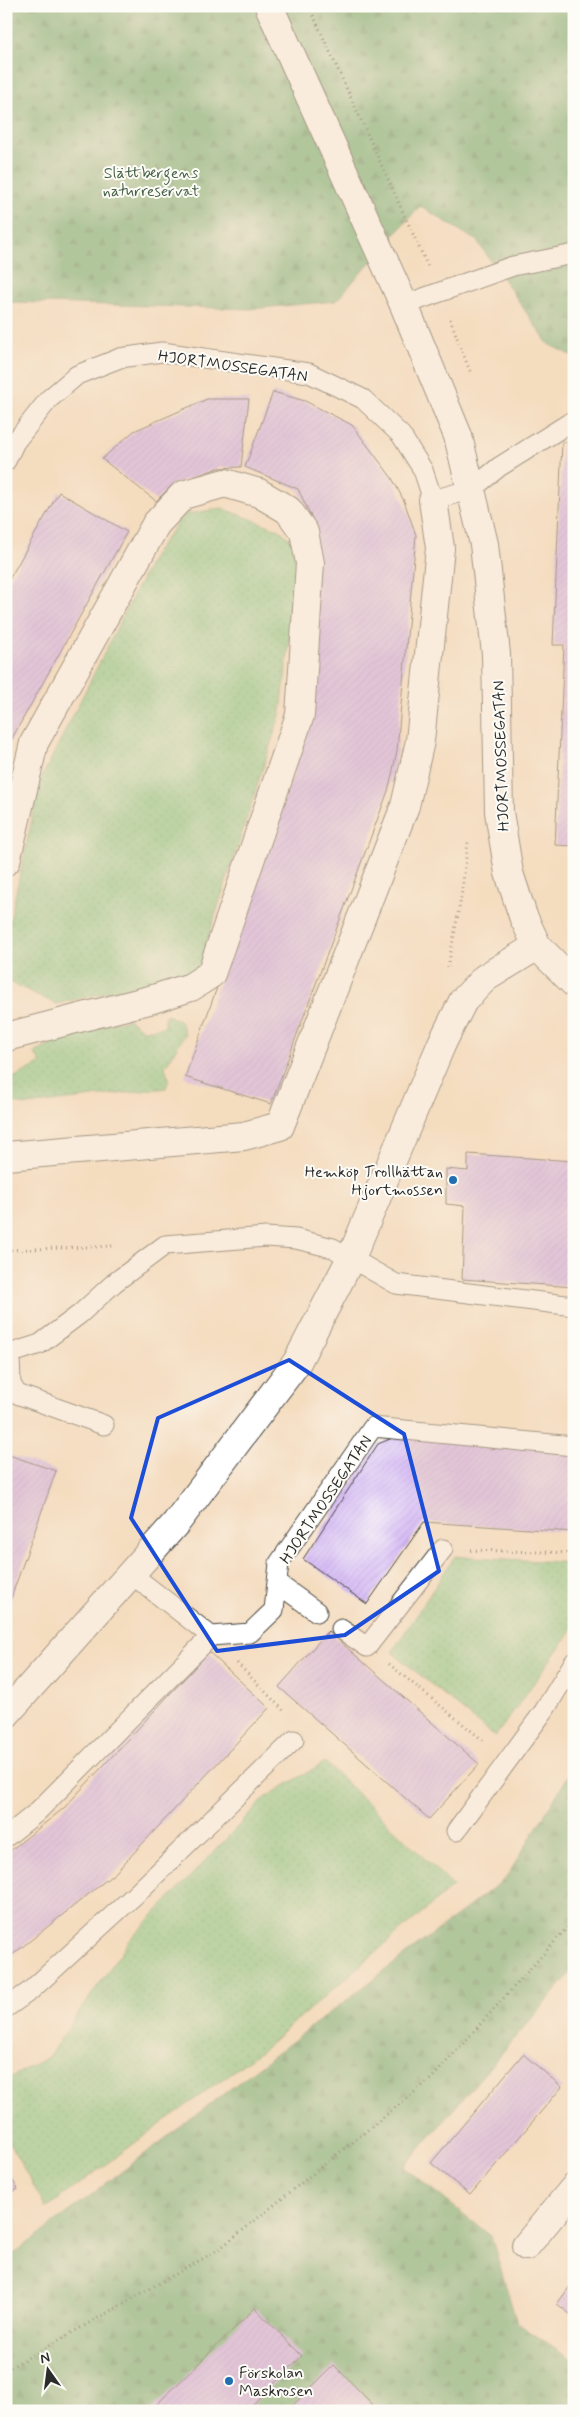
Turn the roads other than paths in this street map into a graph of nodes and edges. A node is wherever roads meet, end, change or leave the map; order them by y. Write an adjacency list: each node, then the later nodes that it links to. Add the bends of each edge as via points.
1 (270, 6): 3 (street, HJORTMOSSEGATAN)
2 (574, 254): 3 (lane, via 513,266)
3 (404, 304): 6 (street, HJORTMOSSEGATAN, via 458,436)
4 (574, 420): 6 (lane, via 500,467)
5 (6, 461): 7 (lane, HJORTMOSSEGATAN, via 14,442 50,399 77,374 120,358 162,352 309,373 363,399 401,435 423,470)
6 (472, 489): 7 (lane); 9 (street, HJORTMOSSEGATAN, via 484,544 496,654 499,812 509,873)
7 (432, 500): 12 (street, via 440,548 420,741 407,796 280,1126 244,1136)
8 (6, 861): 11 (street, via 34,743 156,524 183,495 225,483 259,493 288,510 304,532 310,563 300,715 210,974 191,987 153,1000)
9 (537, 946): 10 (street, HJORTMOSSEGATAN); 13 (street, via 485,978 463,1001 438,1052)
10 (574, 983)
11 (6, 1037)
12 (6, 1156)
13 (352, 1258): 14 (lane, via 396,1284); 15 (lane, via 333,1248 296,1238 266,1237 164,1245 40,1344); 19 (street, via 297,1362 176,1523)
14 (574, 1306)
15 (8, 1354): 16 (lane, via 11,1384 17,1394)
16 (104, 1425)
17 (574, 1446): 20 (lane, HJORTMOSSEGATAN, via 373,1427 279,1563)
18 (443, 1549): 22 (lane, via 367,1647)
19 (130, 1573): 23 (lane); 25 (street)
20 (277, 1583): 21 (lane); 23 (lane, HJORTMOSSEGATAN, via 274,1610 250,1633)
21 (317, 1612)
22 (342, 1628)
23 (211, 1636): 28 (lane, via 36,1813)
24 (574, 1662): 27 (lane, via 544,1711)
25 (6, 1714)
26 (294, 1740): 29 (lane, via 135,1895 30,1991)
27 (456, 1831)
28 (6, 1837)
29 (6, 2008)
30 (574, 2188): 31 (street)
31 (526, 2246)

